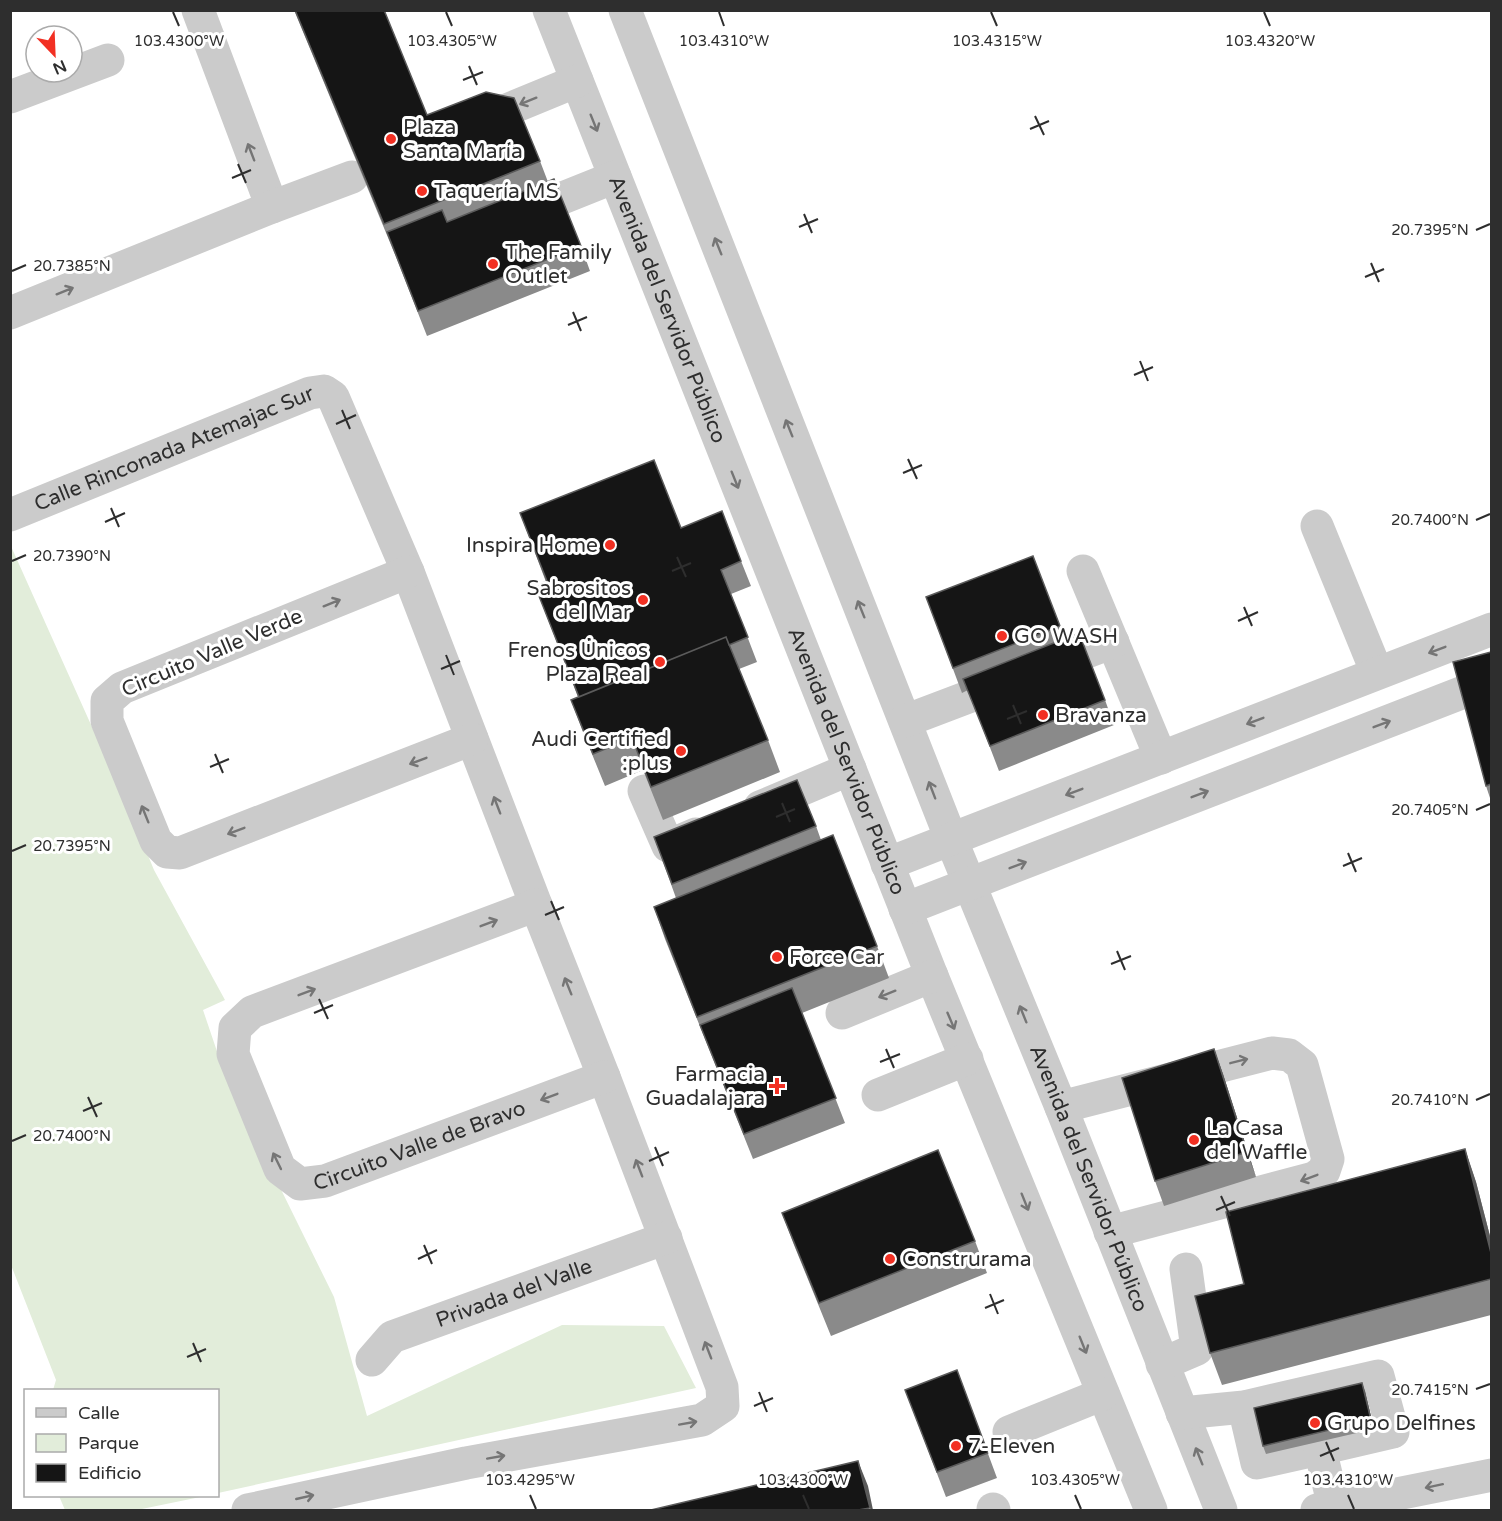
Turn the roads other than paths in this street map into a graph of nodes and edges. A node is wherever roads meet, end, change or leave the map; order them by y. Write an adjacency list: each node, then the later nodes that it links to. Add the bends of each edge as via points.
1 (198, 10): 10 (street, one-way to 1)
2 (549, 10): 5 (street, Avenida del Servidor Público)
3 (625, 10): 21 (street, Avenida del Servidor Público, one-way to 3)
4 (108, 60): 6 (street)
5 (577, 81): 7 (street, one-way to 7); 9 (street, Avenida del Servidor Público, one-way to 9)
6 (10, 97)
7 (480, 121)
8 (352, 177): 10 (street)
9 (615, 177): 11 (street); 24 (street, Avenida del Servidor Público, one-way to 24)
10 (272, 207): 12 (street, one-way to 10)
11 (494, 225)
12 (10, 313)
13 (10, 516): 16 (street, Calle Rinconada Atemajac Sur, via 310,393 324,391 333,397)
14 (1317, 526): 19 (street)
15 (1083, 571): 18 (street)
16 (408, 572): 22 (street, Calle Rinconada Atemajac Sur); 22 (street, Circuito Valle Verde, one-way to 16, via 180,853 166,852 156,841 107,721 107,701 122,688)
17 (1491, 629): 19 (street, one-way to 19)
18 (1113, 642): 21 (street); 23 (street)
19 (1377, 674): 23 (street, one-way to 23)
20 (1491, 681): 28 (street, one-way to 20)
21 (905, 722): 26 (street, Avenida del Servidor Público, one-way to 21)
22 (472, 740): 29 (street, Calle Rinconada Atemajac Sur, one-way to 22)
23 (1161, 758): 26 (street, one-way to 26)
24 (850, 769): 25 (street, via 668,846); 27 (street, Avenida del Servidor Público)
25 (645, 791)
26 (951, 839): 27 (street); 28 (street, Avenida del Servidor Público)
27 (887, 864): 30 (street, Avenida del Servidor Público)
28 (970, 884): 30 (street); 36 (street, Avenida del Servidor Público, one-way to 28)
29 (536, 905): 34 (street, Calle Rinconada Atemajac Sur, one-way to 29); 34 (street, Circuito Valle de Bravo, one-way to 29, via 325,1181 300,1184 280,1169 233,1054 235,1028 252,1012)
30 (905, 909): 31 (street, Avenida del Servidor Público)
31 (932, 976): 32 (street, one-way to 32); 33 (street, Avenida del Servidor Público, one-way to 33)
32 (842, 1013)
33 (967, 1059): 35 (street); 42 (street, Avenida del Servidor Público, one-way to 42)
34 (604, 1077): 38 (street, Calle Rinconada Atemajac Sur, one-way to 34)
35 (878, 1095)
36 (1061, 1107): 37 (street, Avenida del Servidor Público); 37 (street, one-way to 37, via 1272,1053 1289,1055 1302,1065 1328,1159 1324,1171 1314,1178)
37 (1110, 1232): 41 (street, Avenida del Servidor Público)
38 (666, 1238): 40 (street, Privada del Valle, via 392,1337); 49 (street, Calle Rinconada Atemajac Sur, one-way to 38, via 466,1463 702,1420 723,1406 722,1387)
39 (1186, 1269): 41 (street, via 1197,1349)
40 (372, 1360)
41 (1162, 1364): 44 (street, Avenida del Servidor Público)
42 (1103, 1394): 45 (street); 50 (street, Avenida del Servidor Público)
43 (1244, 1407): 44 (street); 46 (street, via 1257,1463); 46 (street, via 1378,1376 1393,1432)
44 (1182, 1413): 51 (street, Avenida del Servidor Público, one-way to 44)
45 (1009, 1432)
46 (1320, 1449): 48 (street)
47 (1491, 1474): 48 (street, one-way to 48)
48 (1325, 1509)
49 (248, 1510)
50 (1151, 1510)
51 (1221, 1510)

